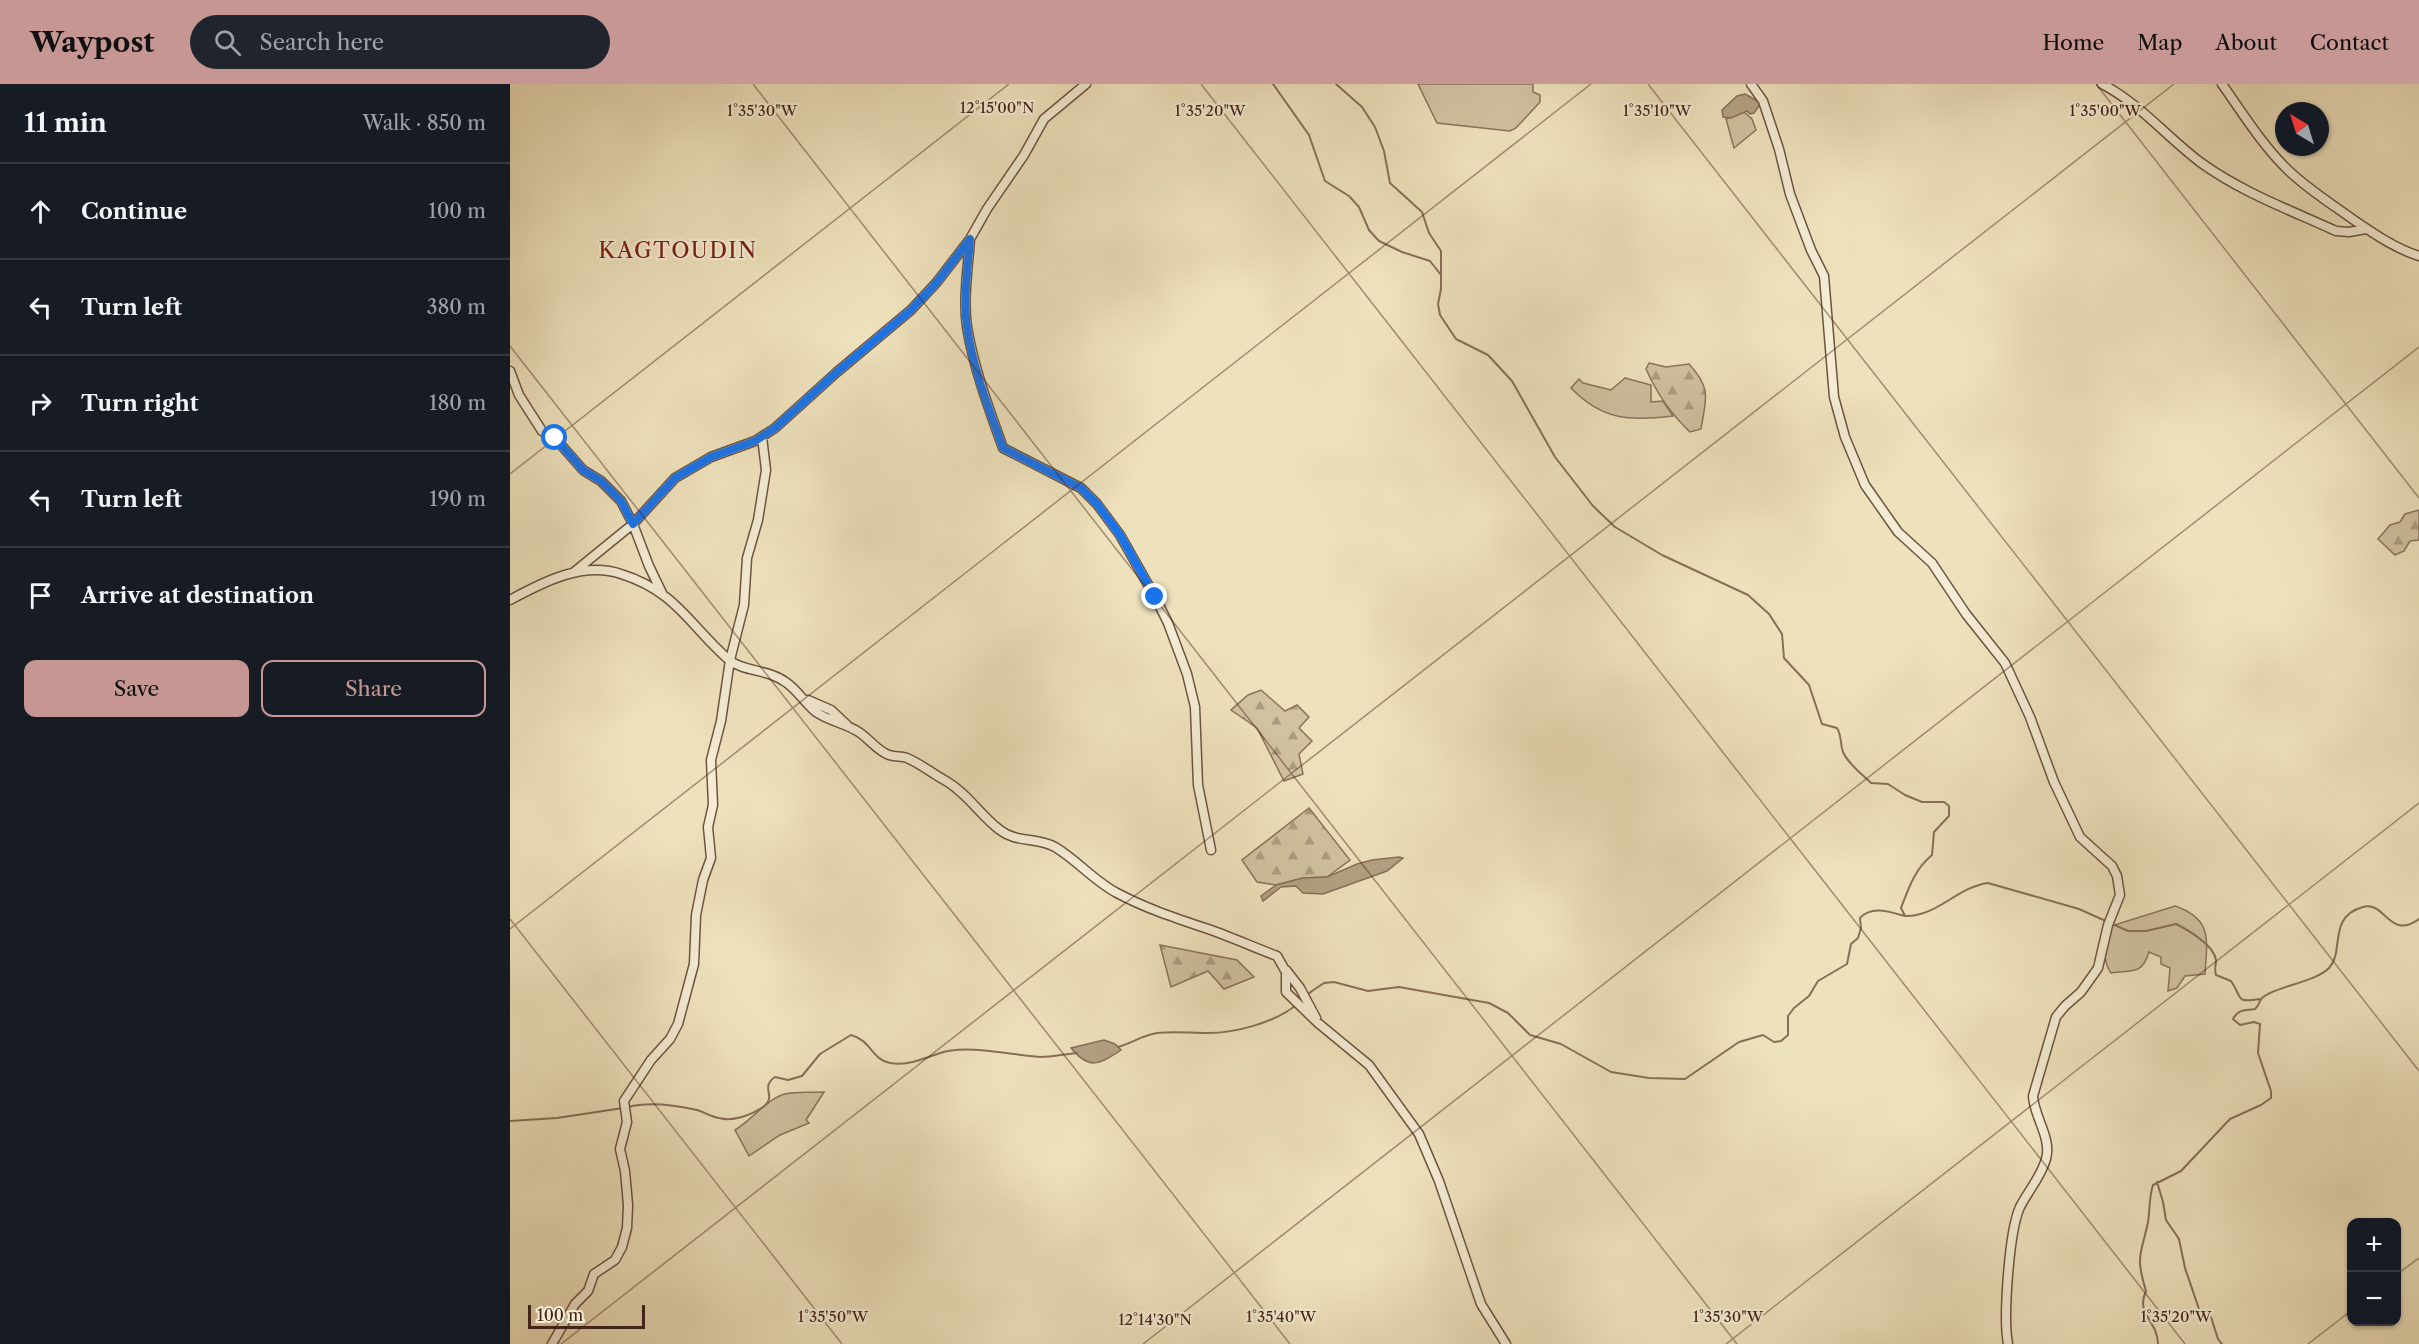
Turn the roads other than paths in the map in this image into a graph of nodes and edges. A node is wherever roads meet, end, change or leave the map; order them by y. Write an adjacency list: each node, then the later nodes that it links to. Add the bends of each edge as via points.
1 (1086, 84): 6 (street, via 1044,119)
2 (1751, 84): 20 (street, via 1763,101 1790,194 1824,276 1834,397 1865,485 1898,532 1937,570 2005,663 2080,837 2112,866 2117,876 2120,895 2098,968 2056,1017 2033,1096 2047,1157 2016,1218 2005,1320)
3 (2102, 84): 5 (street, via 2200,162 2238,186 2336,231)
4 (2222, 84): 5 (street, via 2288,170)
5 (2366, 229): 7 (street)
6 (970, 239): 9 (street, via 911,310); 15 (street, via 967,327 982,390 1003,448 1081,488 1120,535 1155,597 1184,665 1195,706 1198,785)
7 (2419, 256)
8 (510, 371): 10 (street, via 519,395 542,432 555,438 583,470 621,501)
9 (762, 437): 10 (street, via 711,457 675,478); 14 (street, via 766,470 758,526 747,558 744,605)
10 (633, 524): 11 (street); 12 (street)
11 (574, 572): 12 (street, via 593,569 620,573); 13 (street)
12 (662, 593): 14 (street)
13 (510, 600)
14 (730, 660): 16 (street, via 749,669 766,671 787,683 829,720 851,728 889,755 905,758 946,782 1000,831 1055,847 1115,893 1276,955); 18 (street, via 711,760 711,858 698,904 694,964 670,1039 651,1059 624,1101 627,1122 620,1149 625,1171 627,1228 615,1260 594,1274 588,1291 575,1304)
15 (1211, 850)
16 (1286, 970): 17 (street); 17 (street, via 1286,992)
17 (1318, 1023): 19 (street, via 1369,1065 1425,1144 1481,1304)
18 (552, 1344)
19 (1506, 1344)
20 (2008, 1344)

